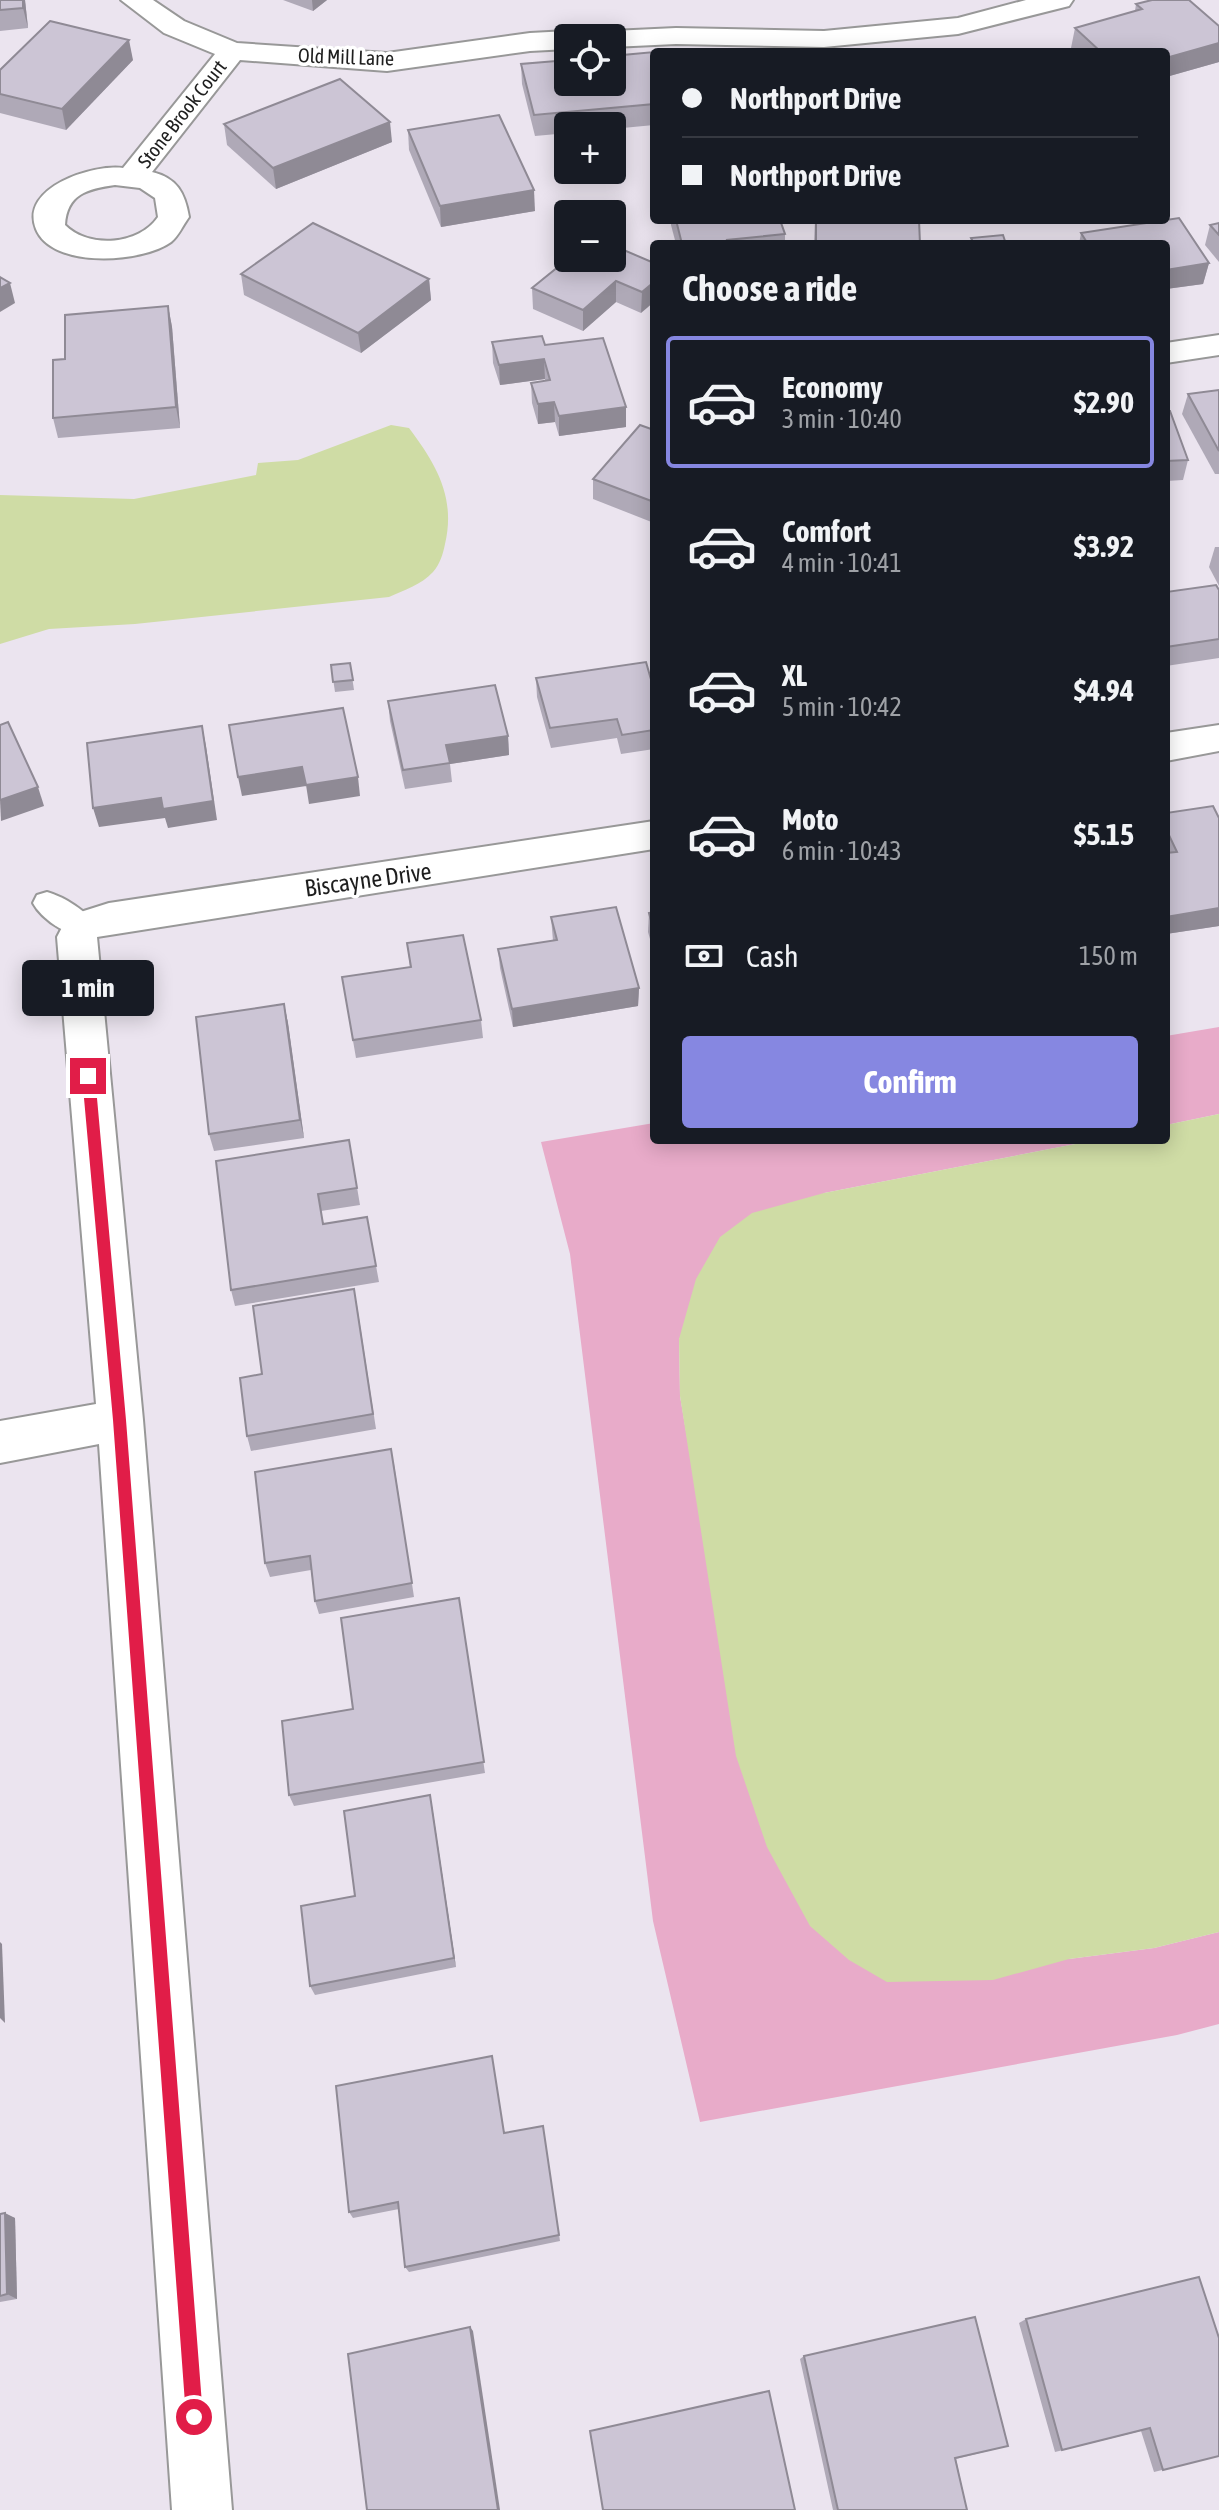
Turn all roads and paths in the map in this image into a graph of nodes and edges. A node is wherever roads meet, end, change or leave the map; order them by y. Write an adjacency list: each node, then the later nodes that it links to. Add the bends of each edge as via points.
1 (135, 0): 5 (street, Old Mill Lane, via 174,27)
2 (1059, 0): 3 (street, via 958,26 824,39)
3 (626, 38)
4 (554, 41): 5 (street, Old Mill Lane, via 387,62)
5 (232, 51): 6 (street, Stone Brook Court)
6 (132, 177)
7 (1219, 345): 8 (street)
8 (1170, 352)
9 (1219, 738): 10 (street)
10 (1170, 746)
11 (650, 836): 12 (street, Biscayne Drive, via 109,918 65,915 77,937)
12 (120, 1420): 13 (street); 14 (street)
13 (0, 1442)
14 (202, 2510)

